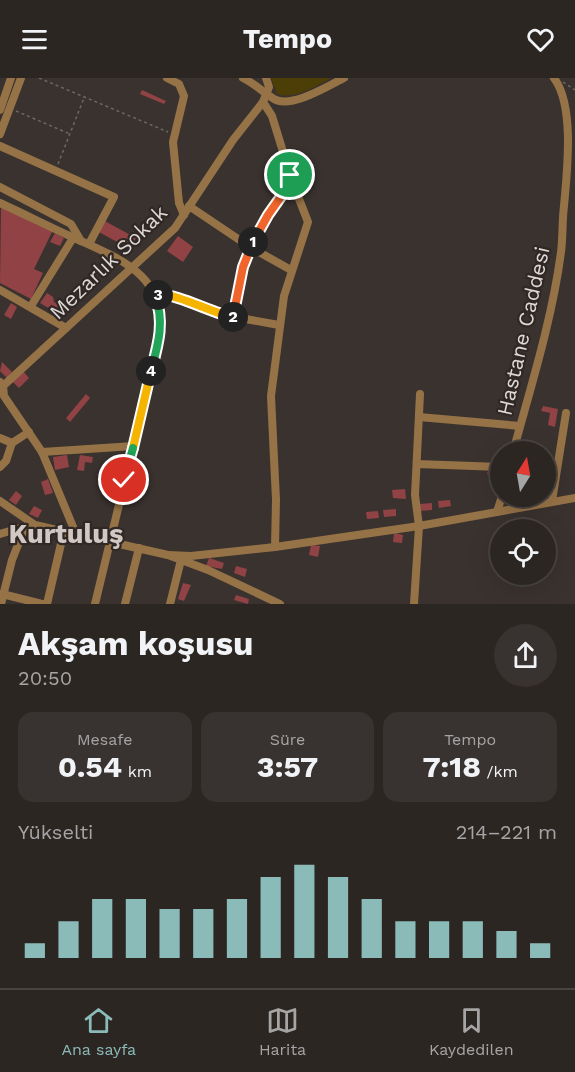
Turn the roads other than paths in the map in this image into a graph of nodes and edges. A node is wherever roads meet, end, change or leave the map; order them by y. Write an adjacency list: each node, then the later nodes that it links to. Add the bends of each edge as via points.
1 (11, 78): 10 (street)
2 (21, 78): 11 (street)
3 (167, 78): 17 (street, via 179,84 184,96 174,134 178,203)
4 (243, 78): 8 (street)
5 (266, 78): 8 (street)
6 (344, 78): 8 (street, via 291,101 278,101)
7 (555, 79): 33 (street, Hastane Caddesi, via 565,99 572,141 561,251 546,332)
8 (267, 94): 9 (street, Mezarlık Sokak)
9 (263, 102): 16 (street, Mezarlık Sokak); 21 (street, via 274,122 308,222)
10 (0, 110)
11 (3, 116): 12 (street)
12 (0, 134)
13 (0, 146): 18 (street, via 114,197)
14 (0, 187): 18 (street, via 71,224)
15 (0, 203): 18 (street)
16 (189, 206): 17 (street, Mezarlık Sokak); 19 (street)
17 (184, 215): 20 (street, Mezarlık Sokak)
18 (81, 241): 20 (street); 24 (street)
19 (250, 248): 21 (street); 25 (street)
20 (134, 267): 23 (street); 27 (street, Mezarlık Sokak)
21 (291, 270): 26 (street)
22 (0, 290): 24 (street)
23 (155, 296): 25 (street, via 169,296); 38 (street, via 161,330)
24 (31, 306): 27 (street)
25 (235, 317): 26 (street)
26 (279, 325): 57 (street, via 270,405)
27 (66, 328): 28 (street, Mezarlık Sokak)
28 (2, 384): 30 (street)
29 (420, 394): 32 (street)
30 (2, 397): 34 (street)
31 (566, 413): 43 (street)
32 (419, 417): 33 (street); 40 (street)
33 (520, 426): 36 (street, Hastane Caddesi)
34 (29, 432): 37 (street); 39 (street)
35 (0, 438): 37 (street)
36 (516, 441)
37 (12, 443): 41 (street)
38 (134, 446): 39 (street); 56 (street)
39 (42, 452): 55 (street)
40 (417, 464): 42 (street); 51 (street, via 415,502)
41 (0, 467)
42 (490, 467)
43 (556, 476)
44 (575, 498): 45 (street)
45 (556, 500)
46 (0, 501): 50 (street)
47 (499, 507): 49 (street)
48 (523, 507): 49 (street)
49 (498, 512): 51 (street)
50 (35, 525): 52 (street); 53 (street)
51 (419, 526): 57 (street); 69 (street)
52 (25, 527): 54 (street); 61 (street)
53 (64, 531): 55 (street); 64 (street)
54 (0, 534)
55 (76, 534): 56 (street)
56 (110, 542): 58 (street); 65 (street)
57 (275, 547): 59 (street)
58 (139, 548): 59 (street); 66 (street)
59 (168, 555): 60 (street)
60 (181, 560): 67 (street); 68 (street)
61 (2, 594): 62 (street); 63 (street)
62 (1, 604)
63 (41, 604)
64 (47, 604)
65 (95, 604)
66 (125, 604)
67 (171, 604)
68 (280, 604)
69 (414, 604)

